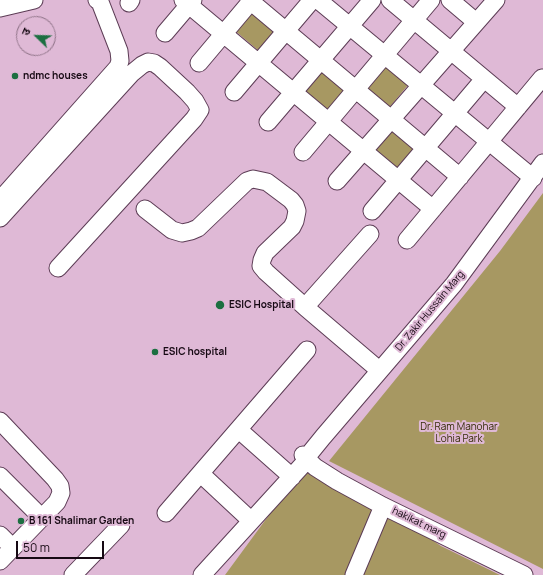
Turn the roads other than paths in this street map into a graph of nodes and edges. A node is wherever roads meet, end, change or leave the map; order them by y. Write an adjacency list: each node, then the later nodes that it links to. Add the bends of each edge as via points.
1 (34, 0): 12 (street)
2 (97, 0): 44 (street, via 119,51 118,67)
3 (312, 0): 16 (street)
4 (318, 0): 15 (street)
5 (372, 0): 15 (street)
6 (390, 0): 13 (street)
7 (431, 0): 13 (street)
8 (450, 0): 14 (street)
9 (496, 0): 14 (street)
10 (250, 1): 16 (street); 18 (street)
11 (188, 2): 17 (street); 18 (street)
12 (0, 8)
13 (414, 20): 19 (street); 20 (street)
14 (476, 22): 19 (street)
15 (350, 26): 20 (street); 21 (street)
16 (286, 31): 21 (street); 23 (street)
17 (164, 34)
18 (224, 34): 22 (street); 23 (street)
19 (451, 51): 25 (street); 26 (street)
20 (385, 55): 26 (street); 27 (street)
21 (320, 60): 27 (street); 29 (street)
22 (199, 63)
23 (258, 63): 28 (street); 29 (street)
24 (542, 78): 30 (street)
25 (484, 79): 30 (street); 31 (street)
26 (421, 85): 31 (street); 32 (street)
27 (356, 89): 32 (street); 34 (street)
28 (234, 92)
29 (293, 92): 33 (street); 34 (street)
30 (518, 107): 35 (street)
31 (455, 113): 35 (street); 36 (street)
32 (391, 119): 36 (street); 37 (street)
33 (268, 122)
34 (328, 122): 37 (street); 38 (street)
35 (489, 141): 40 (street); 41 (street)
36 (426, 148): 40 (street); 42 (street)
37 (363, 151): 42 (street); 43 (street)
38 (303, 152)
39 (543, 163): 41 (street, Dr. Zakir Hussain Marg)
40 (460, 177): 46 (street)
41 (533, 178): 54 (street, Dr. Zakir Hussain Marg, via 454,284)
42 (398, 180): 46 (street); 47 (street)
43 (337, 181)
44 (0, 200)
45 (145, 208): 52 (street, via 172,230 182,233 198,228 247,181 253,179 267,182 290,200 297,211 292,227 265,253 262,266)
46 (433, 209): 50 (street)
47 (372, 211)
48 (0, 218): 51 (street, via 131,74 148,62 154,62 160,67 187,92 200,110)
49 (370, 234): 52 (street)
50 (407, 240)
51 (58, 268)
52 (305, 307): 54 (street)
53 (307, 350): 56 (street)
54 (379, 370): 57 (street, Dr. Zakir Hussain Marg)
55 (0, 421): 64 (street, via 60,486 61,493 57,502)
56 (239, 430): 58 (street); 59 (street)
57 (309, 459): 59 (street, Dr. Zakir Hussain Marg); 61 (street, hakikat marg, via 337,481)
58 (201, 474): 62 (street); 63 (street)
59 (289, 474): 63 (street, Dr. Zakir Hussain Marg); 71 (street, Dr. Zakir Hussain Marg)
60 (0, 476): 64 (street)
61 (383, 506): 72 (street); 73 (street, hakikat marg)
62 (166, 513)
63 (246, 515): 70 (street, Dr. Zakir Hussain Marg)
64 (42, 517): 67 (street)
65 (120, 526): 69 (street)
66 (0, 535): 67 (street)
67 (12, 547): 68 (street)
68 (0, 560)
69 (73, 575)
70 (189, 575)
71 (202, 575)
72 (354, 575)
73 (524, 575)

